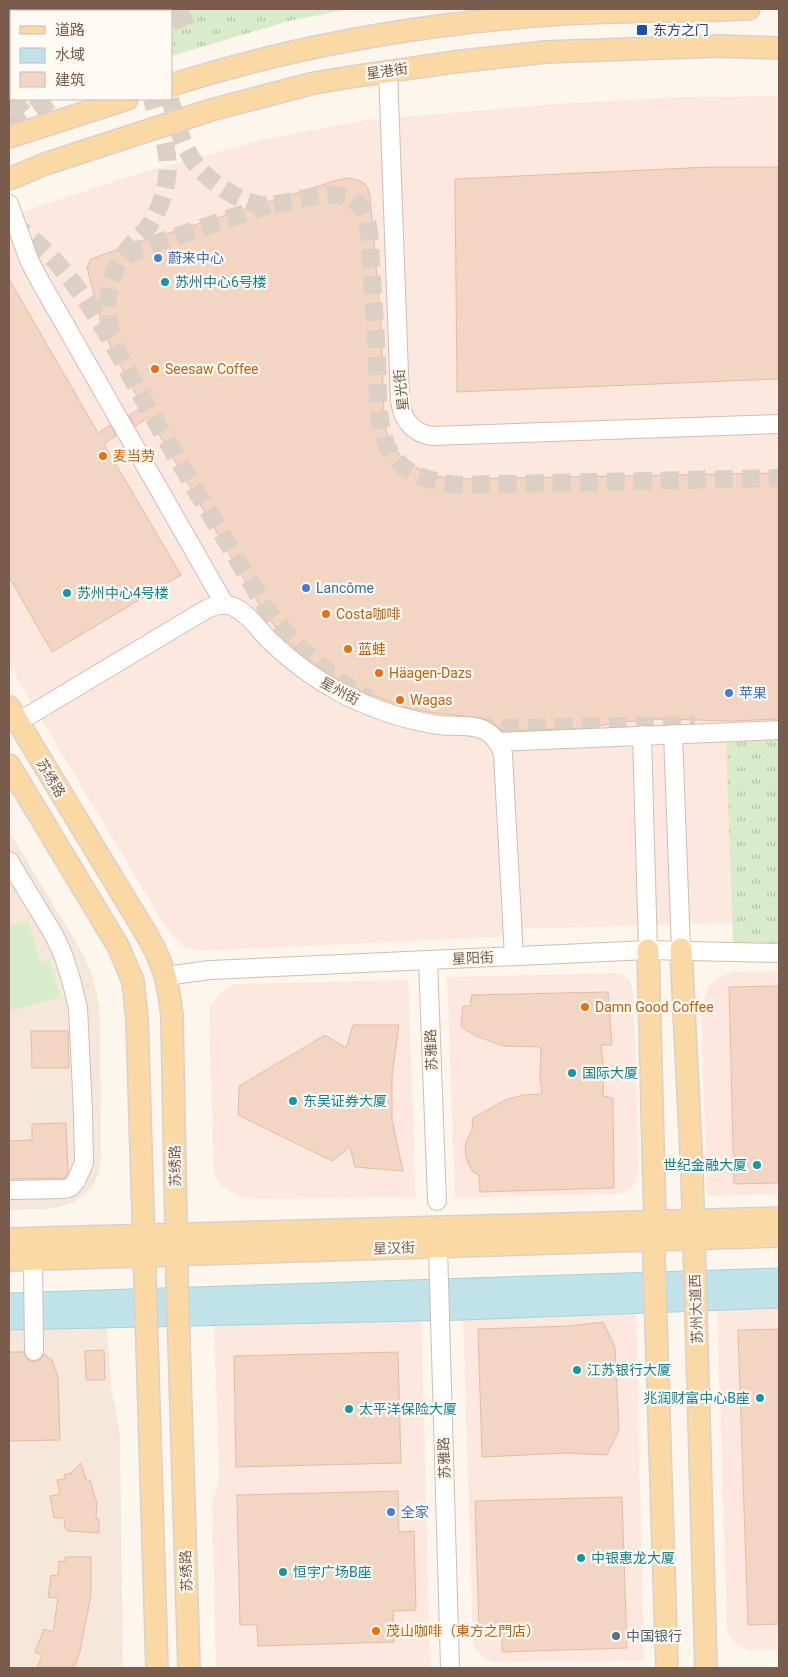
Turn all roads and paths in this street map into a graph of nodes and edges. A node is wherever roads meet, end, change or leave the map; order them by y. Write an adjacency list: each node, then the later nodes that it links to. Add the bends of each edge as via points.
1 (749, 9): 4 (main road, via 598,12 450,24 262,59)
2 (779, 48): 3 (main road, 星港街, via 718,46 545,52)
3 (388, 71): 7 (main road, 星港街, via 314,83 245,100 44,164); 9 (street, 星光街, via 400,400 402,413 412,427 432,436)
4 (172, 85)
5 (124, 100): 6 (main road)
6 (9, 137)
7 (9, 179)
8 (9, 204): 10 (street, via 40,281)
9 (779, 424)
10 (225, 605): 11 (street, via 205,610); 15 (street, 星州街, via 243,613 295,662 340,692 406,719 484,730)
11 (13, 715): 23 (main road, 苏绣路, via 147,935)
12 (779, 730): 13 (street)
13 (673, 734): 14 (street); 18 (street)
14 (642, 735): 15 (street); 19 (street)
15 (497, 742): 21 (street, via 503,754)
16 (9, 765): 32 (main road, via 118,946 133,981 137,1019)
17 (9, 861): 24 (street, via 54,935 72,983 78,1008 84,1163 76,1181 66,1189)
18 (681, 949): 19 (street, 星阳街); 20 (street, 星阳街); 30 (main road, 苏州大道西)
19 (648, 950): 21 (street, 星阳街); 27 (main road)
20 (779, 953)
21 (514, 956): 22 (street, 星阳街)
22 (428, 960): 23 (street, 星阳街, via 210,970); 25 (street, 苏雅路)
23 (166, 976): 31 (main road, 苏绣路, via 172,1016)
24 (9, 1190)
25 (437, 1200)
26 (779, 1218): 30 (main road, 星汉街)
27 (655, 1231): 30 (main road, 星汉街); 31 (main road, 星汉街); 33 (main road, 星汉街); 40 (main road)
28 (779, 1236): 30 (main road, 星汉街)
29 (9, 1239): 32 (main road, 星汉街)
30 (694, 1239): 41 (main road, 苏州大道西)
31 (177, 1244): 32 (main road, 星汉街); 33 (main road, 星汉街); 38 (main road, 苏绣路)
32 (143, 1245): 34 (main road, 星汉街); 37 (main road)
33 (438, 1247): 39 (street, 苏雅路)
34 (33, 1259): 35 (main road, 星汉街); 36 (street)
35 (9, 1260)
36 (34, 1345)
37 (157, 1668)
38 (189, 1668)
39 (450, 1668)
40 (667, 1668)
41 (706, 1668)

